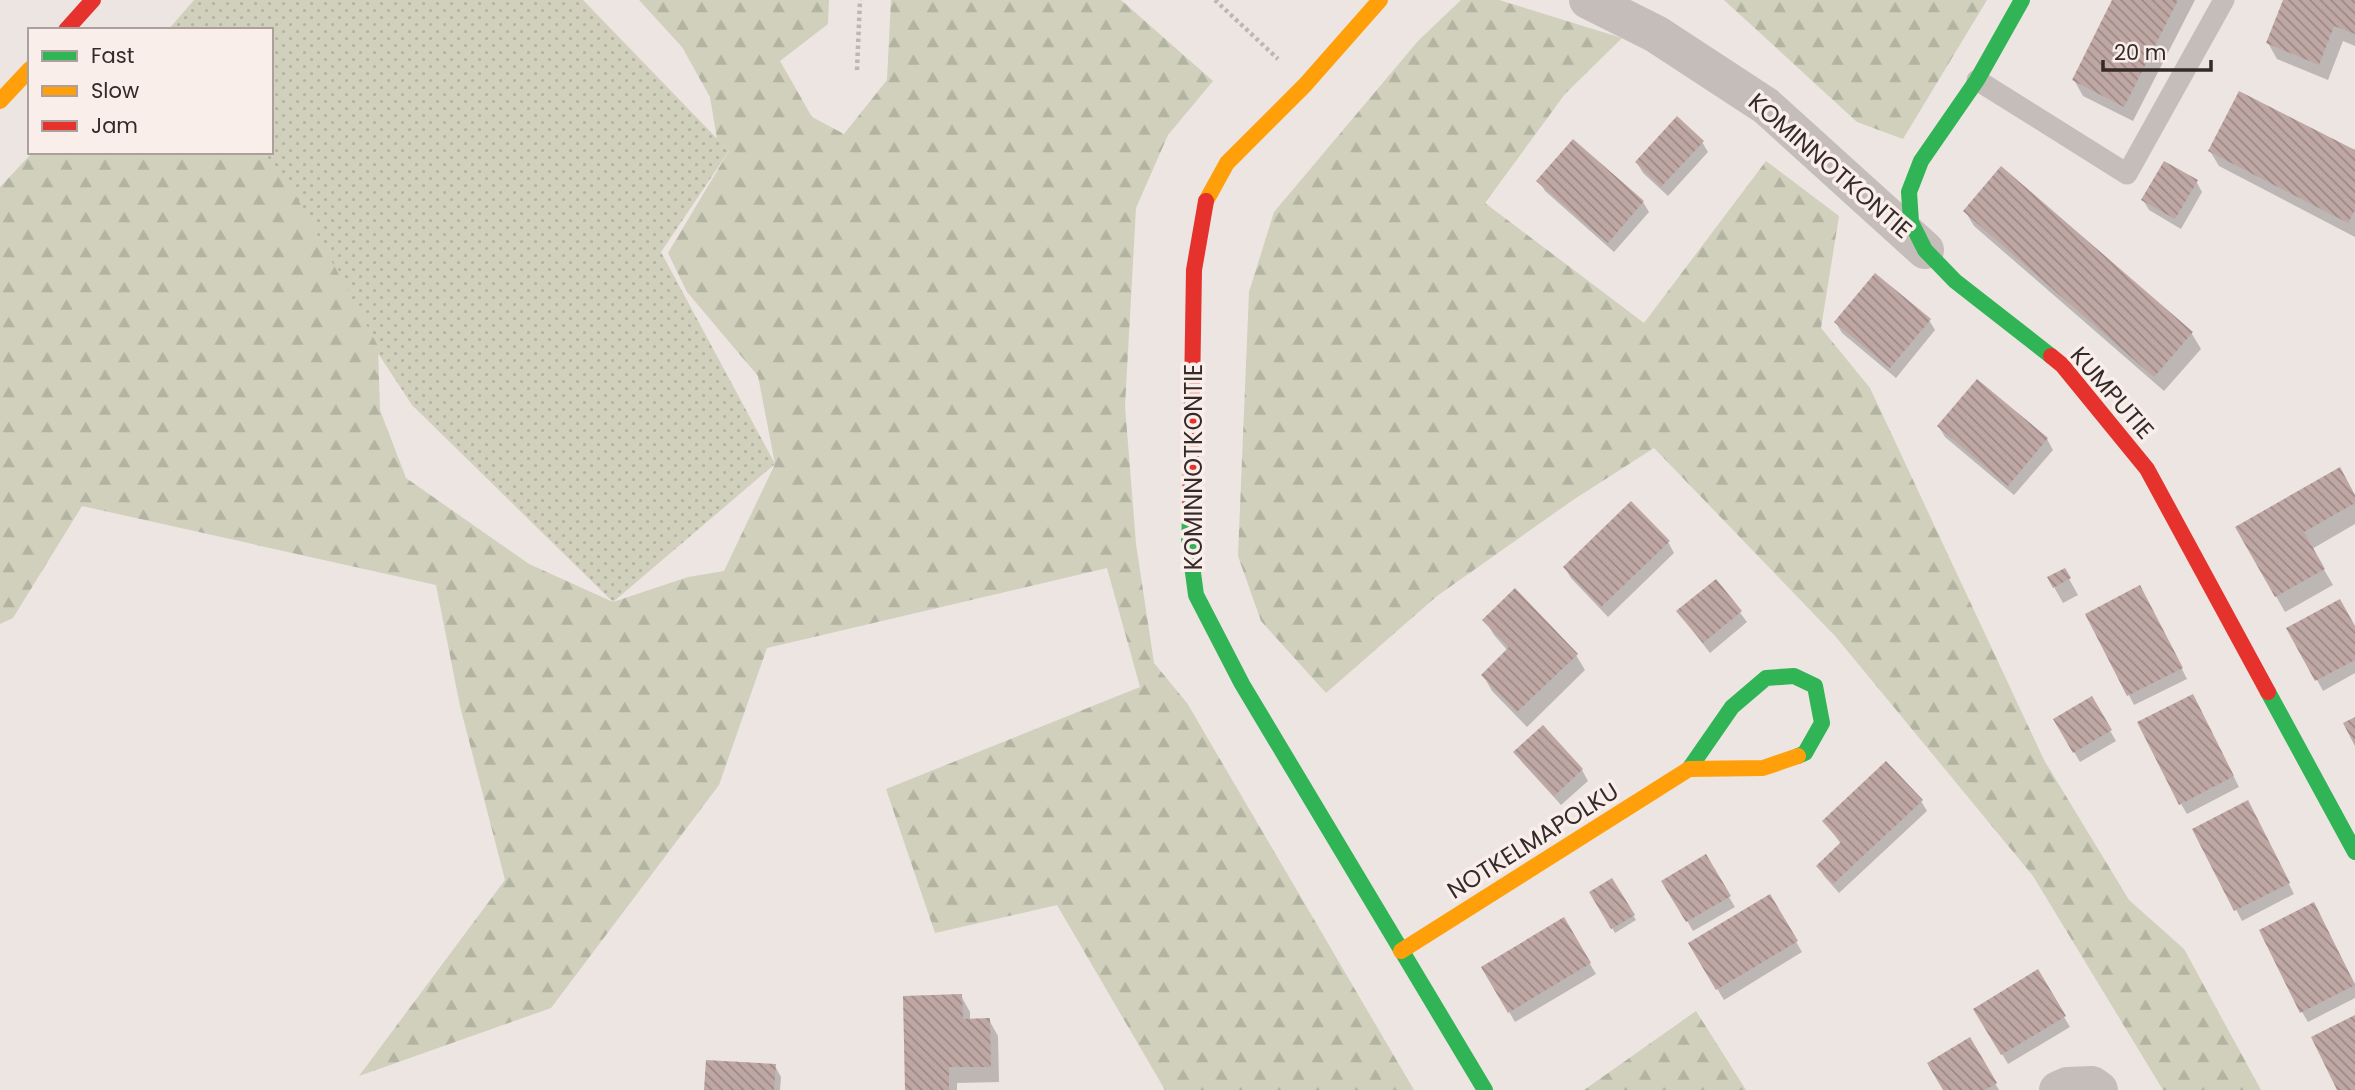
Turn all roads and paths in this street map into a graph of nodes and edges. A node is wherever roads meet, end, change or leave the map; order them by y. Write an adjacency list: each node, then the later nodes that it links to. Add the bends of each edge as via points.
1 (93, 0): 8 (street)
2 (860, 0): 9 (path)
3 (1215, 0): 12 (path)
4 (1380, 0): 12 (street, KOMINNOTKONTIE)
5 (1588, 0): 14 (street, KOMINNOTKONTIE, via 1656,34 1766,106)
6 (2022, 0): 11 (street, KUMPUTIE)
7 (2224, 0): 11 (lane, via 2127,174)
8 (68, 28)
9 (857, 70)
10 (28, 71): 13 (street)
11 (1977, 80): 14 (street, KUMPUTIE, via 1921,161 1909,192 1911,222)
12 (1305, 85): 17 (street, KOMINNOTKONTIE, via 1227,163 1205,204 1194,270 1189,543 1196,595 1242,684)
13 (1, 97)
14 (1925, 250): 16 (street, KUMPUTIE, via 1955,281 2062,365 2147,469)
15 (1689, 769): 15 (street, NOTKELMAPOLKU, via 1763,768 1805,753 1822,723 1815,686 1794,676 1766,678 1732,707); 17 (street, NOTKELMAPOLKU)
16 (2355, 852)
17 (1401, 951): 18 (street, KOMINNOTKONTIE)
18 (1485, 1090)
19 (2057, 1090): 20 (street, via 2092,1085)
20 (2099, 1090)

